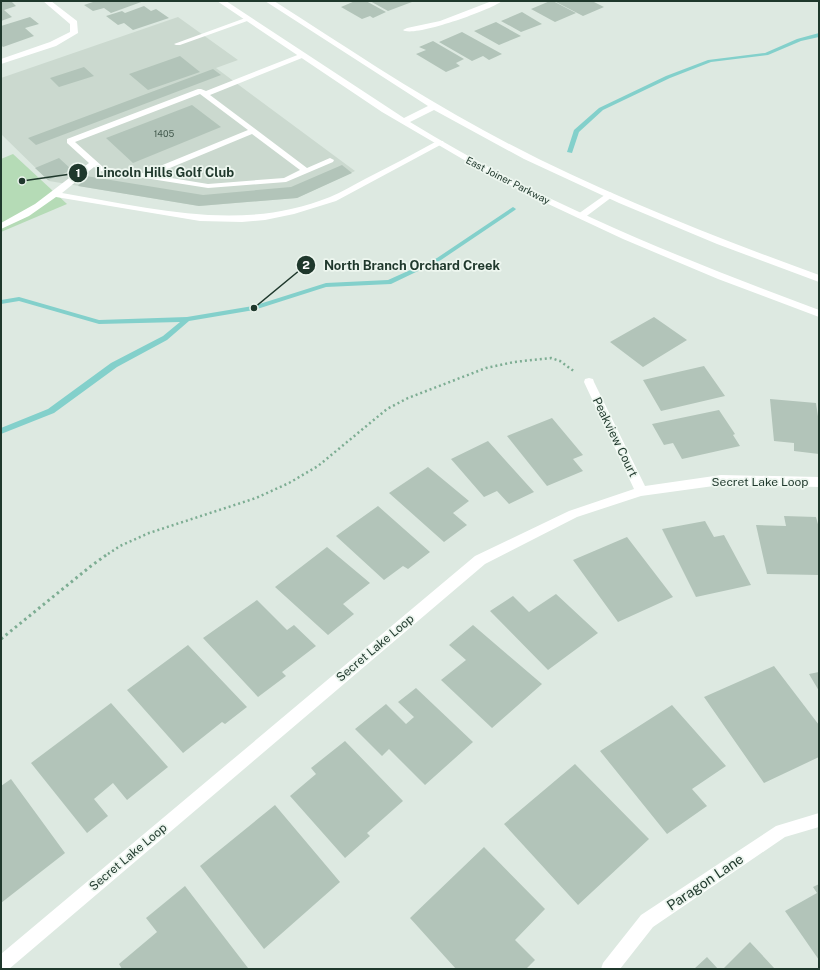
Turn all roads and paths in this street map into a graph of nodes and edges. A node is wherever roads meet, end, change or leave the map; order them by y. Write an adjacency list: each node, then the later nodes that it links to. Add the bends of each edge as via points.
1 (47, 1): 11 (main road, via 74,22 74,33 53,44)
2 (221, 1): 7 (main road, East Joiner Parkway)
3 (269, 1): 13 (main road)
4 (476, 1): 6 (main road)
5 (498, 1): 6 (main road)
6 (485, 6): 8 (main road, via 432,27)
7 (248, 19): 9 (lane); 10 (main road, East Joiner Parkway)
8 (407, 30)
9 (178, 44)
10 (303, 56): 12 (lane); 14 (main road, East Joiner Parkway)
11 (1, 62)
12 (205, 94): 15 (lane); 18 (lane, via 201,91 70,141)
13 (435, 106): 14 (main road); 22 (main road, via 524,155)
14 (404, 122): 16 (main road, East Joiner Parkway)
15 (253, 130): 19 (lane); 20 (lane)
16 (440, 143): 21 (lane, via 333,199 265,217 200,218); 23 (main road, East Joiner Parkway)
17 (330, 160): 19 (lane)
18 (94, 163): 20 (lane, via 100,169); 21 (lane)
19 (306, 171): 20 (lane, via 286,180 208,186)
20 (143, 176)
21 (53, 194): 24 (lane)
22 (609, 195): 23 (lane); 25 (main road, via 730,246)
23 (581, 216): 26 (main road, East Joiner Parkway, via 705,271)
24 (1, 226)
25 (819, 279)
26 (819, 314)
27 (589, 382): 29 (main road, Peakview Court); 30 (path, via 560,361 551,358 535,359 486,368 408,398 387,409 318,466 288,483 256,498 149,533 120,546 91,566)
28 (819, 482): 29 (main road, Secret Lake Loop, via 721,480)
29 (641, 491): 32 (main road, Secret Lake Loop, via 573,514 480,560)
30 (1, 639)
31 (819, 820): 33 (main road, Paragon Lane, via 781,831 647,921)
32 (1, 965)
33 (609, 969)

